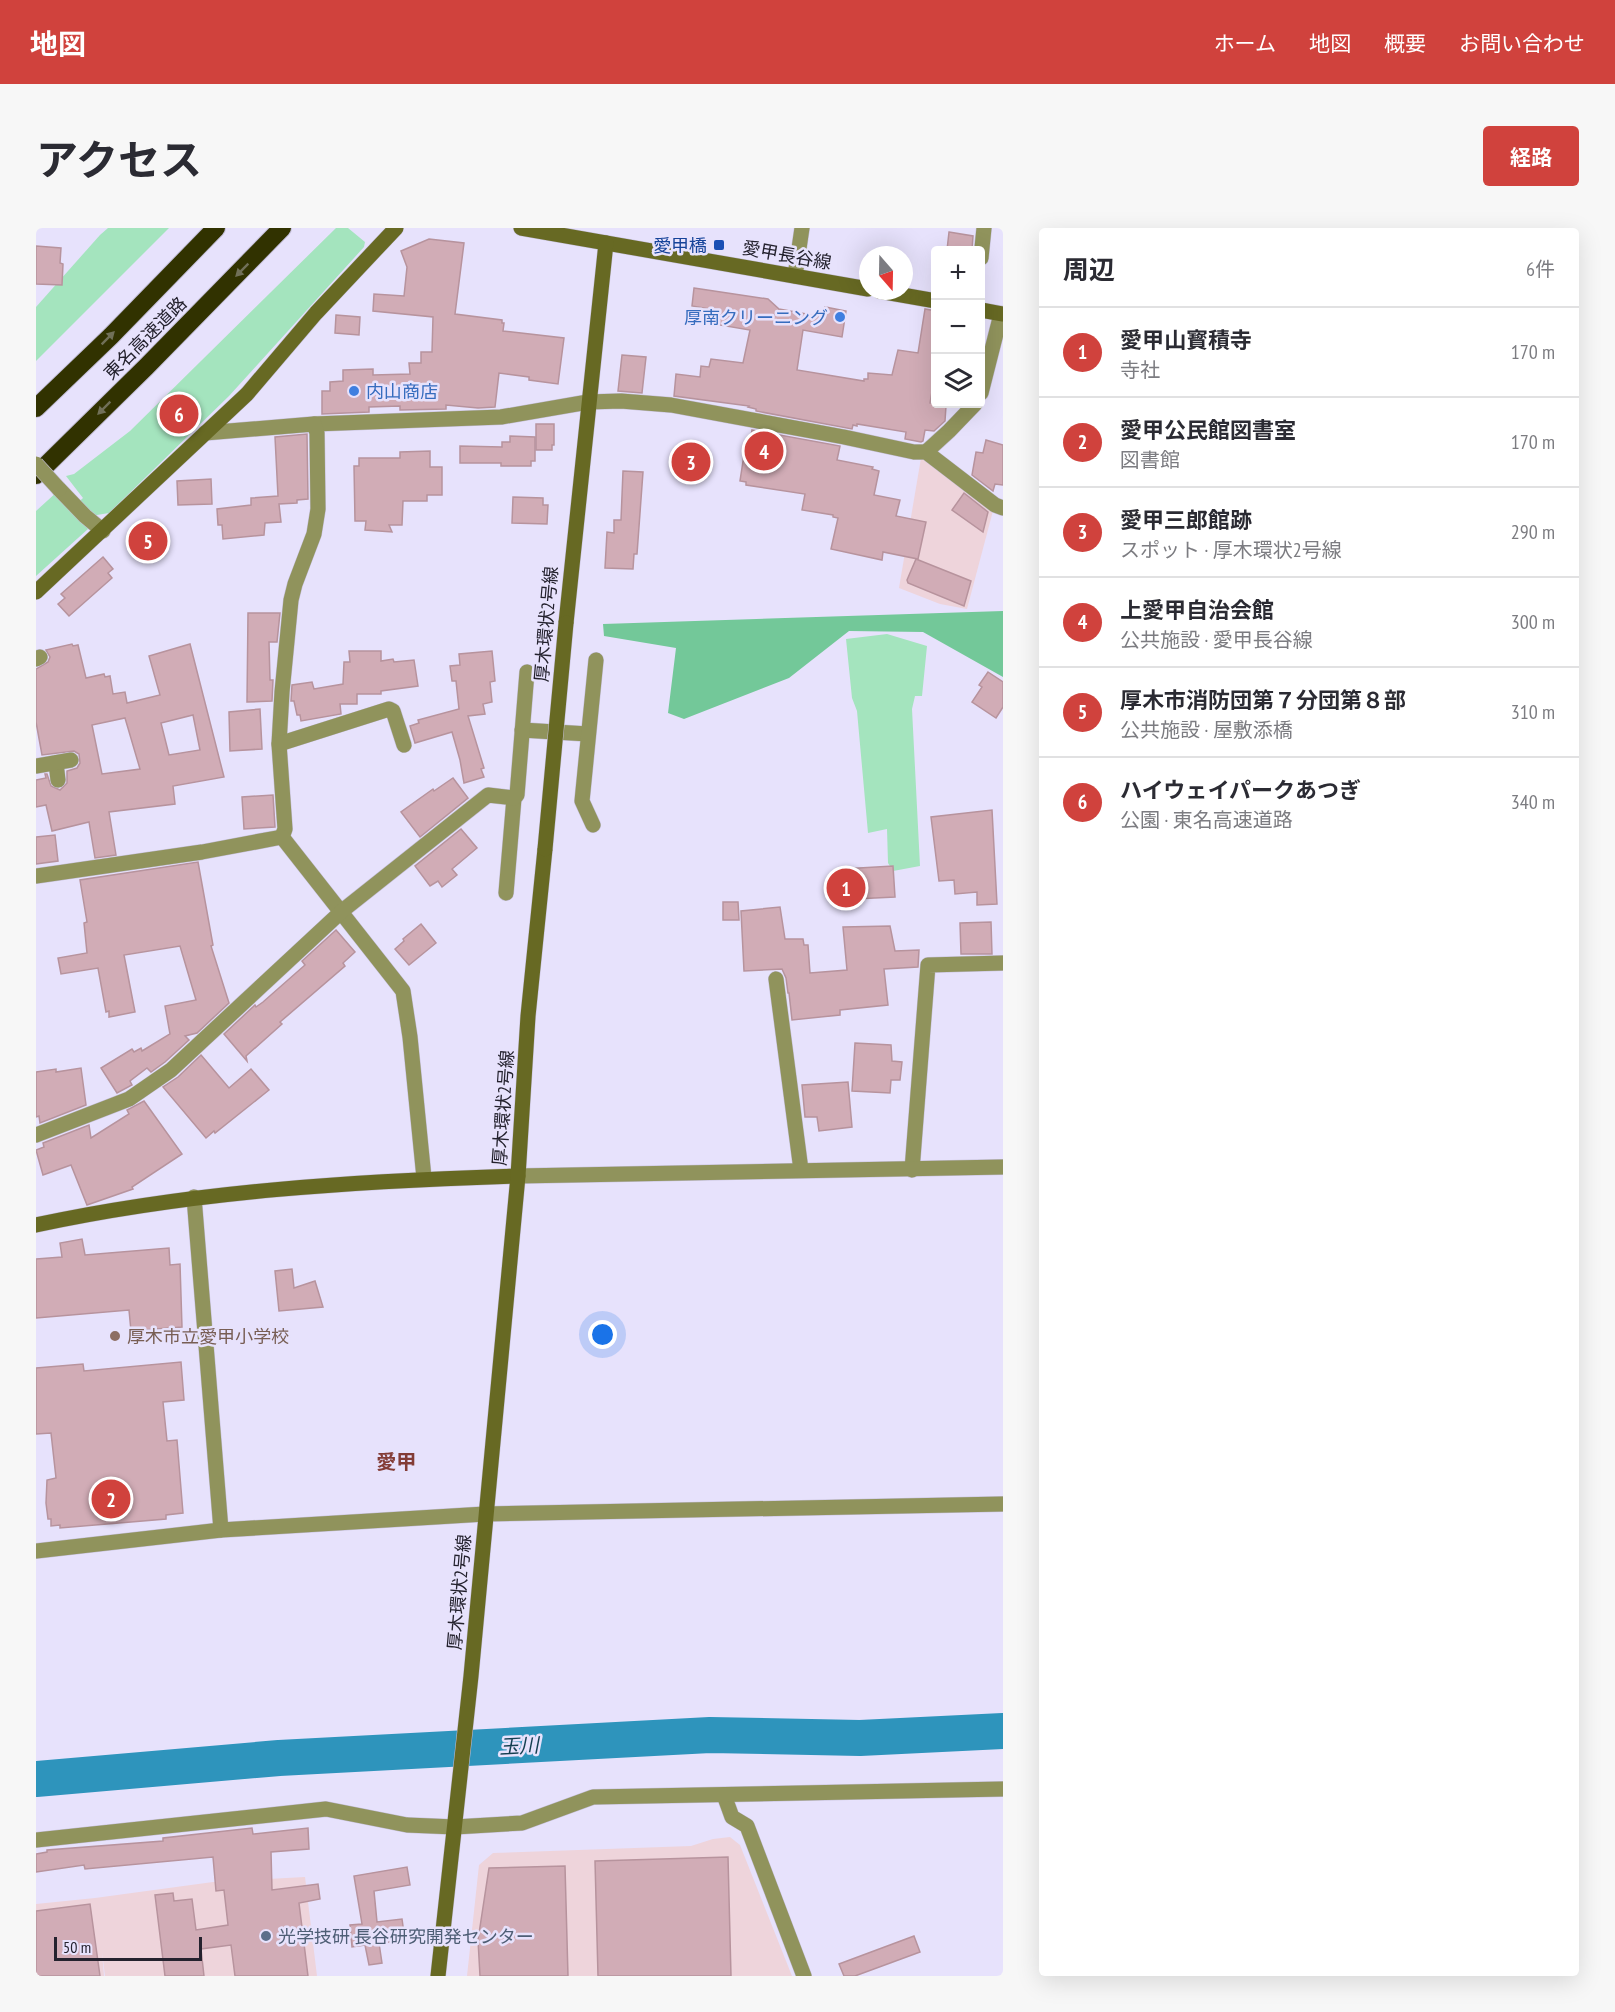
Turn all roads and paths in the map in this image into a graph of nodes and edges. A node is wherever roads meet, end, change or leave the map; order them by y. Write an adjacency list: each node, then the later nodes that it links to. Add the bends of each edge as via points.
1 (216, 228): 17 (highway, 東名高速道路, one-way to 1)
2 (282, 228): 23 (highway, 東名高速道路, one-way to 23)
3 (396, 228): 20 (street, via 247,394)
4 (521, 228): 7 (street, 愛甲長谷線)
5 (802, 228): 9 (street)
6 (984, 228): 8 (street)
7 (606, 243): 9 (street, 愛甲長谷線); 16 (street, 厚木環状2号線)
8 (982, 246)
9 (795, 276): 10 (street, 愛甲長谷線)
10 (859, 287)
11 (913, 297): 12 (street)
12 (931, 300)
13 (985, 311): 14 (street)
14 (1002, 314): 15 (street)
15 (985, 378)
16 (588, 402): 19 (street, via 501,417); 21 (street, via 671,405); 47 (street, 厚木環状2号線, bridge, via 528,1016)
17 (36, 408)
18 (971, 408): 21 (street)
19 (314, 424): 20 (street); 31 (street, via 318,509 314,534 291,600)
20 (205, 433): 25 (street)
21 (926, 452): 24 (street)
22 (36, 464): 25 (street, bridge)
23 (36, 475)
24 (1003, 508)
25 (103, 531): 26 (street)
26 (36, 592)
27 (596, 660): 30 (street)
28 (527, 672): 29 (street)
29 (522, 730): 30 (street); 35 (street)
30 (588, 734): 36 (street, via 582,801)
31 (279, 744): 32 (street, via 389,709); 37 (street, via 285,829)
32 (404, 745)
33 (36, 766): 34 (street, via 63,761)
34 (58, 780)
35 (514, 798): 39 (street); 40 (street, via 488,795)
36 (592, 825)
37 (282, 837): 38 (street); 40 (street)
38 (36, 876)
39 (506, 892)
40 (342, 911): 43 (street, via 171,1070 129,1100); 48 (street, via 403,991)
41 (1003, 963): 46 (street, via 928,965)
42 (776, 979): 45 (street)
43 (36, 1135)
44 (1003, 1167): 46 (street)
45 (801, 1170): 46 (street); 47 (street)
46 (912, 1170)
47 (518, 1176): 48 (street); 52 (street, 厚木環状2号線)
48 (424, 1179): 49 (street)
49 (194, 1197): 50 (street); 53 (street)
50 (36, 1225)
51 (1003, 1504): 52 (street)
52 (485, 1514): 53 (street); 57 (street, 厚木環状2号線)
53 (221, 1530): 54 (street)
54 (36, 1551)
55 (1003, 1789): 56 (street)
56 (724, 1795): 57 (street, via 593,1797 522,1822); 60 (street, via 732,1818 747,1826)
57 (455, 1822): 58 (street, via 407,1825 326,1809); 59 (street, 厚木環状2号線)
58 (36, 1840)
59 (438, 1976)
60 (804, 1976)

